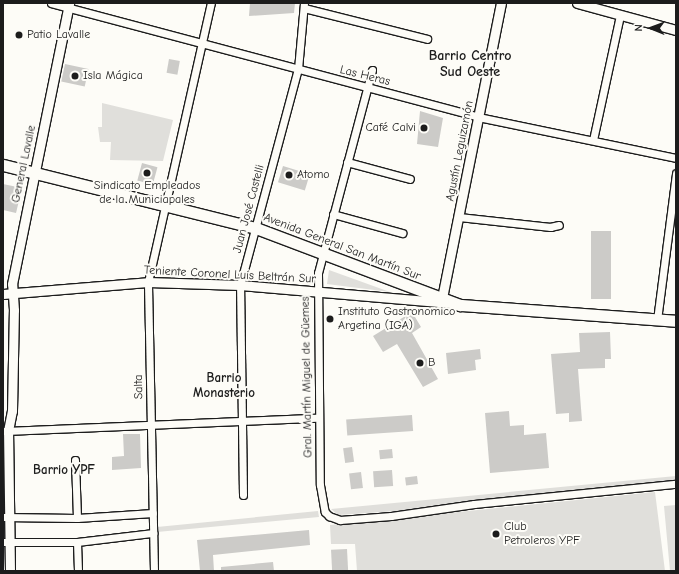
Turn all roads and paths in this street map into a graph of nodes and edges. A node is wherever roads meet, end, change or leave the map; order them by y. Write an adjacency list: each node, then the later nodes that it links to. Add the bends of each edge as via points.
1 (51, 3): 5 (street, Las Heras)
2 (210, 3): 10 (street, Salta)
3 (501, 3): 14 (street, Agustín Leguizamón)
4 (578, 3): 7 (street)
5 (69, 5): 10 (street, Las Heras); 19 (street, General Lavalle)
6 (304, 5): 9 (street); 11 (street, Juan José Castelli)
7 (620, 15): 8 (street); 15 (street)
8 (676, 30)
9 (427, 39)
10 (203, 44): 11 (street, Las Heras); 22 (street, Salta)
11 (298, 69): 13 (street, Las Heras); 26 (street, Juan José Castelli)
12 (372, 70): 13 (street, Gral. Martín Miguel de Güemes)
13 (367, 88): 14 (street, Las Heras); 17 (street, Gral. Martín Miguel de Güemes)
14 (478, 117): 15 (street, Las Heras); 24 (street, Agustín Leguizamón)
15 (593, 140): 16 (street, Las Heras)
16 (676, 158)
17 (347, 162): 21 (street); 23 (street, Gral. Martín Miguel de Güemes)
18 (3, 165): 19 (main road, Avenida General San Martín Sur)
19 (34, 173): 22 (main road, Avenida General San Martín Sur); 32 (street, General Lavalle)
20 (676, 173): 34 (street)
21 (410, 179)
22 (165, 205): 26 (main road, Avenida General San Martín Sur); 29 (street, Salta)
23 (333, 214): 27 (street); 28 (street, Gral. Martín Miguel de Güemes)
24 (459, 217): 25 (street, via 550,227); 33 (street, Agustín Leguizamón)
25 (559, 225)
26 (256, 228): 28 (main road, Avenida General San Martín Sur); 30 (street, Juan José Castelli)
27 (402, 233)
28 (322, 254): 31 (street, Gral. Martín Miguel de Güemes); 33 (main road, Avenida General San Martín Sur)
29 (148, 282): 30 (street, Teniente Coronel Luis Beltrán Sur); 32 (street, Teniente Coronel Luis Beltrán Sur); 38 (street, Salta)
30 (240, 285): 31 (street, Teniente Coronel Luis Beltrán Sur); 37 (street, Juan José Castelli)
31 (317, 291): 33 (street, Teniente Coronel Luis Beltrán Sur); 36 (street, Gral. Martín Miguel de Güemes)
32 (7, 294): 39 (street, General Lavalle, via 14,310 12,411)
33 (441, 302): 34 (main road, Avenida General San Martín Sur, via 469,307)
34 (657, 320): 35 (main road, Avenida General San Martín Sur)
35 (676, 321)
36 (319, 418): 37 (street); 41 (street, Gral. Martín Miguel de Güemes, via 321,503 326,514 333,518 391,516 474,504)
37 (241, 420): 38 (street); 42 (street, Juan José Castelli)
38 (150, 424): 39 (street); 43 (street, Salta)
39 (6, 431): 44 (street, General Lavalle)
40 (75, 460): 45 (street)
41 (676, 484)
42 (243, 495)
43 (153, 513): 45 (street); 46 (street, Salta)
44 (6, 518): 45 (street); 47 (street, General Lavalle)
45 (77, 518)
46 (153, 533): 48 (street); 51 (street, Salta)
47 (6, 542): 48 (street); 49 (street, General Lavalle)
48 (77, 542): 50 (street)
49 (10, 571)
50 (78, 571)
51 (154, 571)

